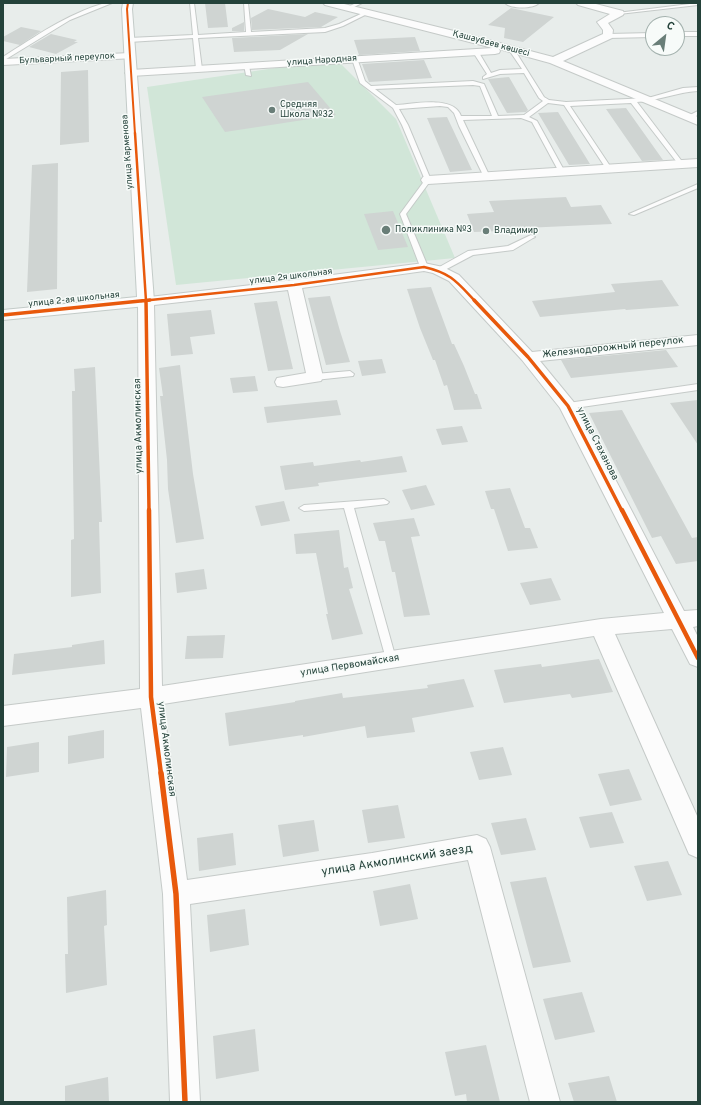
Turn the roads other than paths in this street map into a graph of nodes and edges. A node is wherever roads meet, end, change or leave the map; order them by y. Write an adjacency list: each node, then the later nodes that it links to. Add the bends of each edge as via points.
1 (110, 3): 26 (lane, via 91,8 60,24)
2 (128, 3): 22 (street, улица Карменова)
3 (192, 3): 21 (lane)
4 (246, 3): 16 (lane)
5 (328, 3): 13 (street, Қашаубаев көшесі)
6 (360, 3): 13 (lane)
7 (510, 3): 8 (street)
8 (534, 3)
9 (581, 3): 15 (street)
10 (687, 4): 11 (lane); 15 (lane)
11 (698, 4)
12 (380, 6): 14 (street)
13 (348, 8): 14 (street, Қашаубаев көшесі)
14 (367, 13): 16 (lane, via 325,30); 23 (street, Қашаубаев көшесі)
15 (619, 13): 20 (street, via 602,22 608,30)
16 (249, 34): 21 (lane)
17 (685, 34): 18 (lane)
18 (698, 34)
19 (645, 35): 20 (lane)
20 (608, 36): 28 (street)
21 (195, 37): 22 (lane); 30 (lane)
22 (129, 40): 25 (street, улица Карменова)
23 (512, 50): 24 (street, улица Народная); 28 (street, Қашаубаев көшесі); 31 (lane)
24 (476, 52): 27 (street, улица Народная); 33 (lane)
25 (130, 56): 29 (street, Бульварный переулок); 32 (street, улица Карменова)
26 (3, 59)
27 (355, 59): 30 (street, улица Народная, via 247,71); 35 (lane, via 362,82)
28 (554, 61): 38 (street, Қашаубаев көшесі)
29 (3, 62)
30 (199, 69): 32 (street, улица Народная)
31 (526, 71): 33 (lane); 39 (lane, via 542,98)
32 (131, 73): 57 (street, улица Карменова)
33 (490, 75): 34 (lane)
34 (477, 84): 35 (lane); 45 (lane, via 482,85)
35 (369, 88): 41 (lane)
36 (698, 89): 38 (lane, via 683,90)
37 (632, 100): 38 (lane); 40 (lane); 47 (lane)
38 (648, 100): 43 (street, Қашаубаев көшесі)
39 (547, 101): 40 (lane); 42 (lane)
40 (566, 104): 48 (lane)
41 (394, 107): 44 (lane, via 440,104 450,106); 51 (lane, via 405,125)
42 (525, 117): 45 (lane); 49 (lane, via 534,121)
43 (695, 117)
44 (459, 118): 45 (lane); 50 (lane)
45 (496, 118)
46 (698, 163): 47 (street)
47 (681, 164): 48 (street)
48 (608, 169): 49 (street)
49 (562, 172): 50 (street)
50 (487, 176): 51 (street)
51 (428, 180): 55 (lane, via 403,214)
52 (698, 186): 53 (lane)
53 (632, 214)
54 (531, 238): 55 (lane, via 510,248 471,253)
55 (431, 269): 56 (street, улица 2я школьная); 60 (street, улица Стаханова, via 454,278)
56 (294, 285): 57 (street, улица 2я школьная); 62 (street)
57 (146, 301): 58 (street, улица 2-ая школьная); 73 (street, улица Акмолинская)
58 (3, 315)
59 (698, 340): 60 (street, Железнодорожный переулок)
60 (528, 357): 65 (street, улица Стаханова)
61 (350, 374): 62 (lane)
62 (315, 377): 63 (street)
63 (283, 382)
64 (698, 387): 65 (lane)
65 (568, 406): 69 (street, улица Стаханова)
66 (384, 502): 67 (lane)
67 (348, 504): 68 (lane); 72 (lane)
68 (304, 508)
69 (689, 620): 70 (street, улица Первомайская); 71 (street, улица Стаханова)
70 (601, 627): 72 (street, улица Первомайская); 75 (street)
71 (698, 658)
72 (391, 659): 73 (street, улица Первомайская)
73 (151, 697): 74 (street, улица Первомайская); 76 (street, улица Акмолинская)
74 (3, 716)
75 (698, 846)
76 (176, 894): 77 (street, улица Акмолинская); 78 (street, улица Акмолинский заезд, via 476,847)
77 (185, 1102)
78 (545, 1102)

